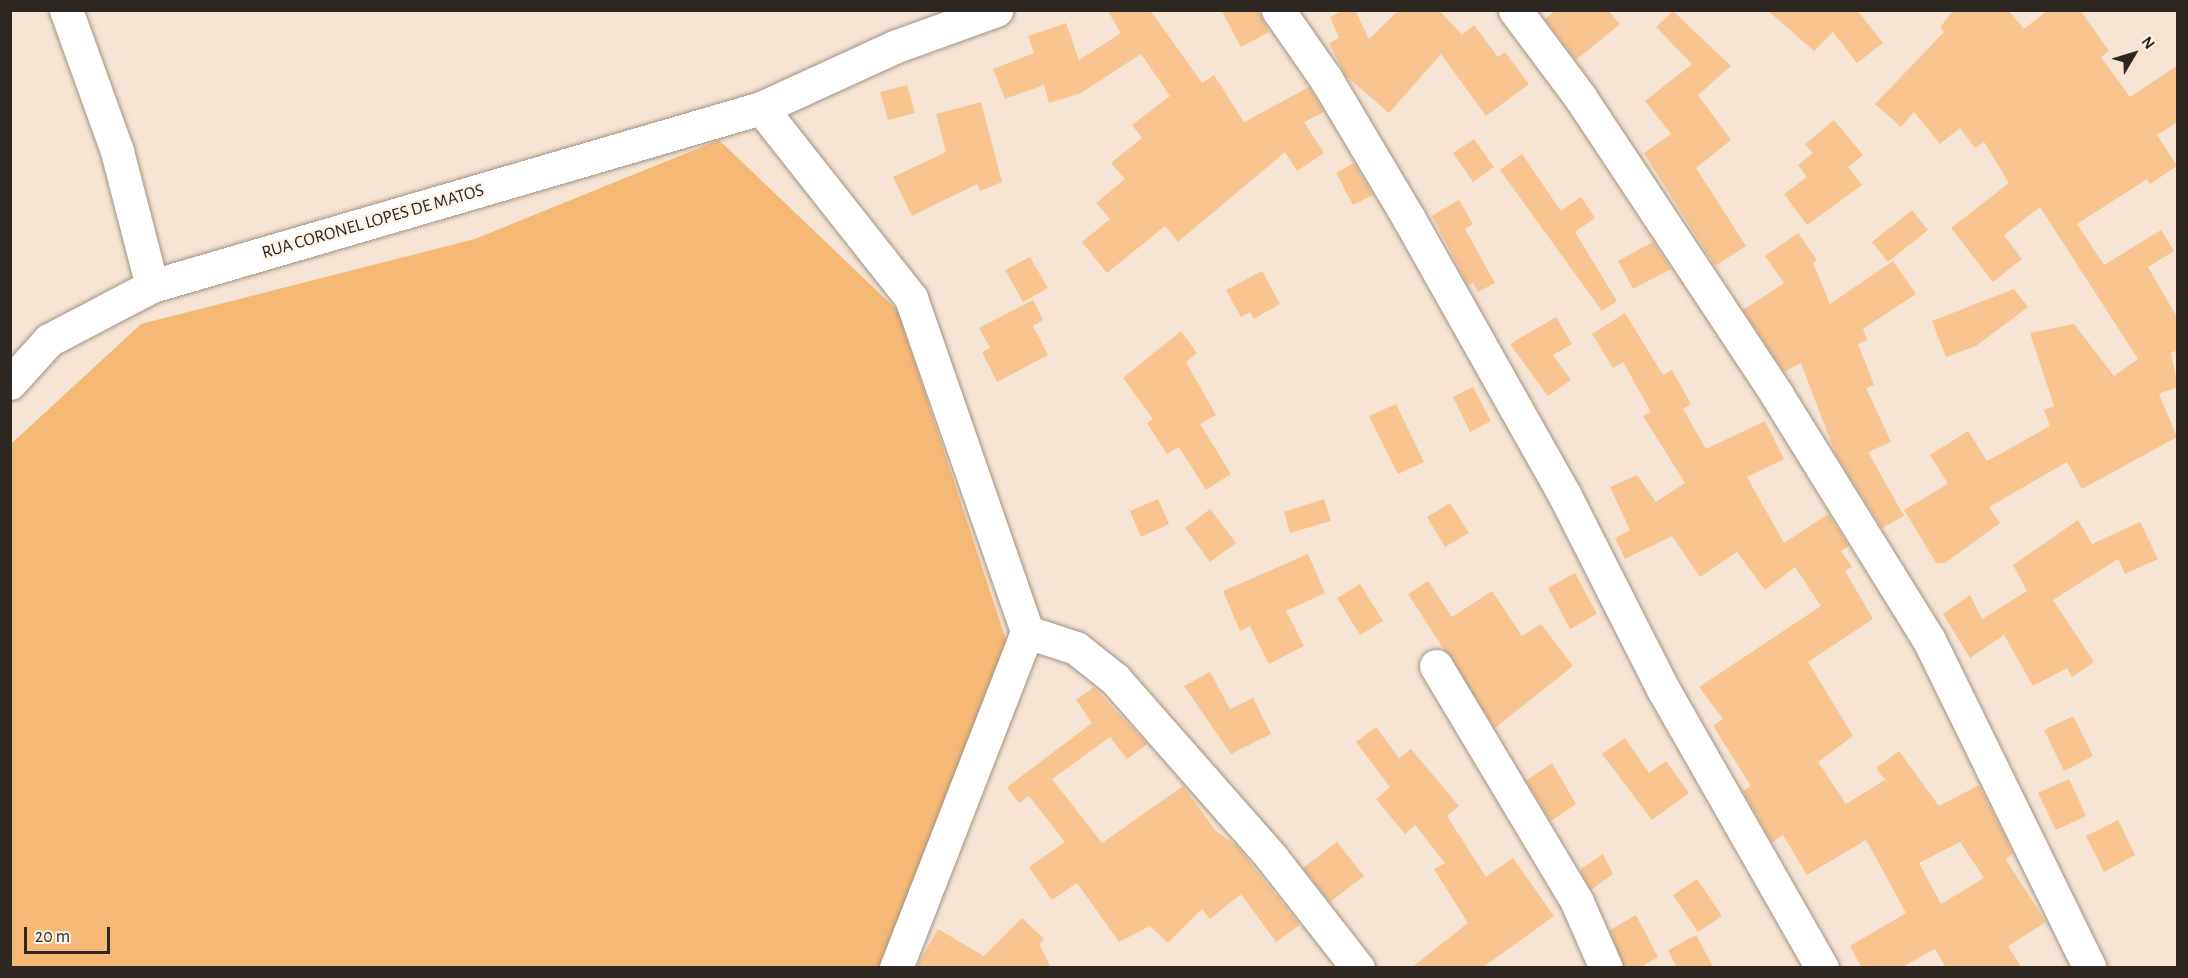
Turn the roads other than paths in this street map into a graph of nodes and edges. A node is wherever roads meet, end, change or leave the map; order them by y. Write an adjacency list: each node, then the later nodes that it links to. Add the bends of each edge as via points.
1 (66, 10): 6 (street, via 117,151)
2 (996, 10): 5 (street, RUA CORONEL LOPES DE MATOS, via 894,47)
3 (1278, 10): 13 (street, via 1326,79 1420,239 1564,494 1663,689)
4 (1515, 10): 14 (street, via 1580,96 1777,395 1929,640)
5 (761, 108): 6 (street, RUA CORONEL LOPES DE MATOS); 8 (street, via 911,298)
6 (152, 286): 7 (street, RUA CORONEL LOPES DE MATOS, via 49,340)
7 (10, 383)
8 (1027, 632): 10 (street); 11 (street, via 1076,648 1115,679 1272,858)
9 (1436, 666): 12 (street, via 1577,902)
10 (896, 968)
11 (1358, 968)
12 (1606, 968)
13 (1822, 968)
14 (2090, 968)

